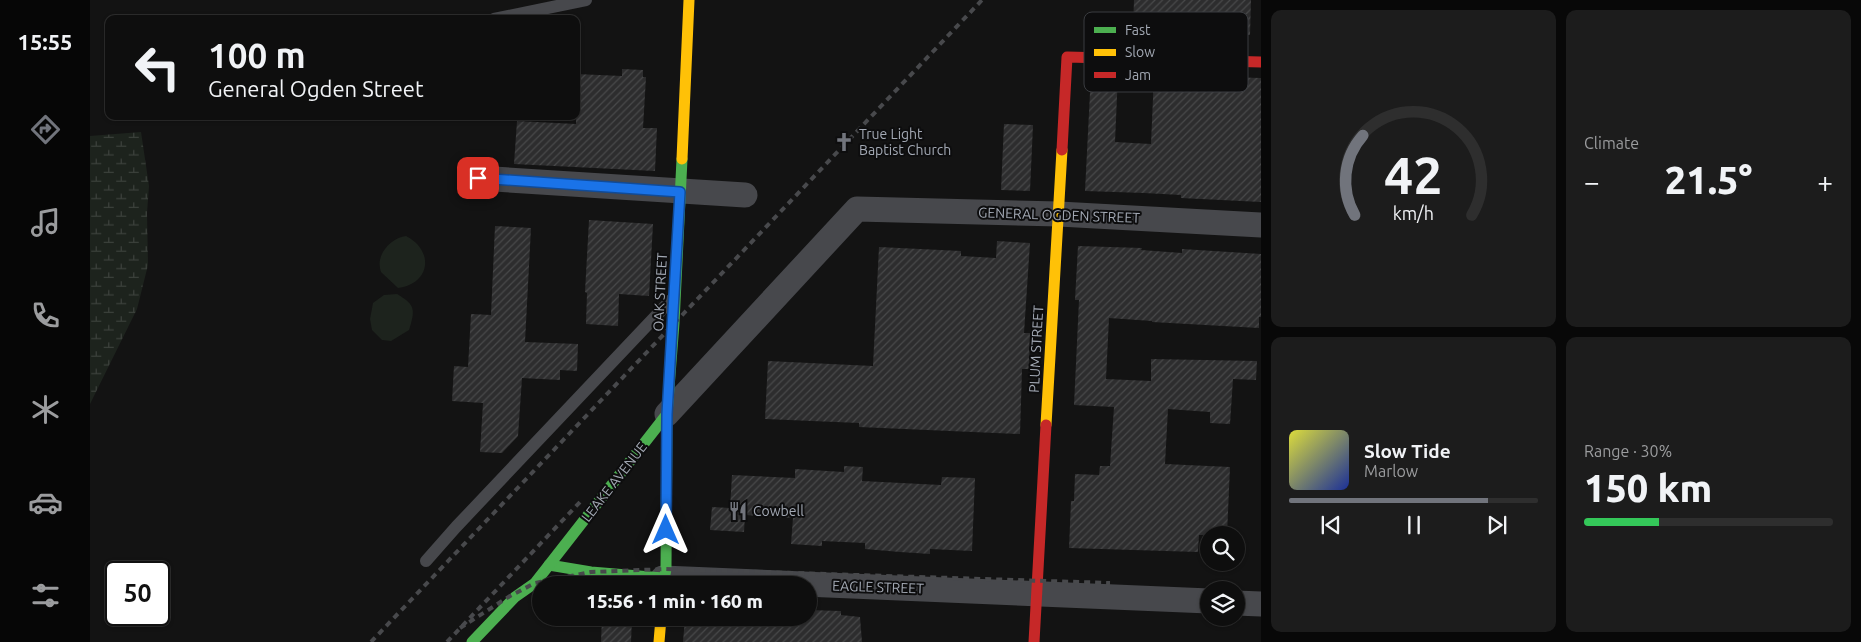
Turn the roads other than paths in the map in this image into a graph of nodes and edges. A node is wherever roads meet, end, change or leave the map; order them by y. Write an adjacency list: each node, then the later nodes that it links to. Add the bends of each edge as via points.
1 (586, 0): 3 (lane)
2 (689, 0): 8 (street, OAK STREET)
3 (513, 15)
4 (1084, 57): 11 (street, PLUM STREET, via 1067,57)
5 (1248, 62): 6 (street, PLUM STREET)
6 (1261, 62)
7 (478, 178): 8 (street)
8 (680, 192): 9 (street); 13 (street, OAK STREET)
9 (745, 195)
10 (857, 209): 11 (street, GENERAL OGDEN STREET); 14 (street, LEAKE AVENUE)
11 (1059, 214): 12 (street, GENERAL OGDEN STREET); 20 (street, PLUM STREET)
12 (1261, 225)
13 (675, 297): 14 (street, OAK STREET); 15 (lane)
14 (667, 414): 16 (street, LEAKE AVENUE); 18 (street, OAK STREET)
15 (426, 561)
16 (549, 565): 17 (street, EAGLE STREET); 25 (street, LEAKE AVENUE, via 535,583 515,597)
17 (620, 576)
18 (664, 576)
19 (817, 587): 20 (street, EAGLE STREET)
20 (1037, 593): 21 (street, EAGLE STREET); 27 (street, PLUM STREET)
21 (1200, 601)
22 (1245, 603): 23 (street)
23 (1261, 604)
24 (660, 626): 26 (street)
25 (472, 642)
26 (659, 642)
27 (1034, 642)

